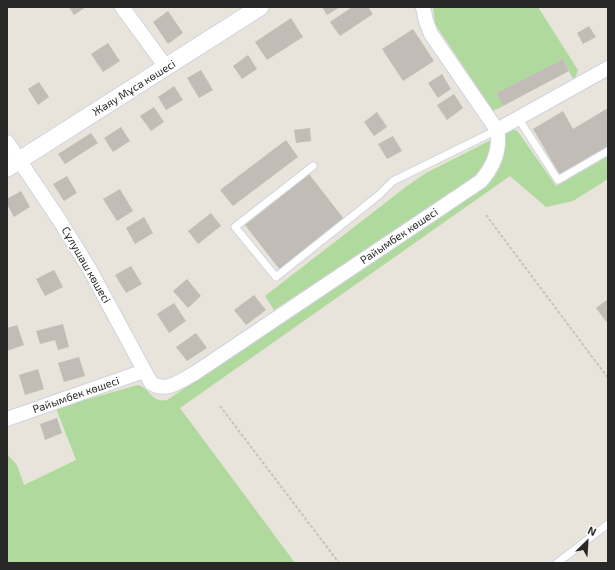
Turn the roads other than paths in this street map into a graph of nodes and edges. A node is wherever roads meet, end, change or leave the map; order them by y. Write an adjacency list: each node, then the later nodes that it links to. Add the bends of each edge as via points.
1 (122, 7): 4 (street)
2 (260, 7): 4 (street, Жаяу Мұса көшесі)
3 (423, 7): 7 (street, via 431,34)
4 (166, 67): 10 (street, Жаяу Мұса көшесі)
5 (608, 68): 6 (street)
6 (518, 118): 7 (street); 9 (lane, via 558,180)
7 (496, 130): 11 (lane, via 393,181 276,277 235,227); 13 (street, Райымбек көшесі, via 499,141 496,156 490,171 481,181 196,373)
8 (7, 142): 10 (street, Сұлушаш көшесі)
9 (608, 152)
10 (13, 164): 12 (street, Сұлушаш көшесі, via 90,270)
11 (313, 166)
12 (144, 372): 13 (street, Сұлушаш көшесі, via 151,382); 14 (street, Райымбек көшесі)
13 (162, 388)
14 (7, 419)
15 (608, 524): 16 (lane)
16 (557, 563)

